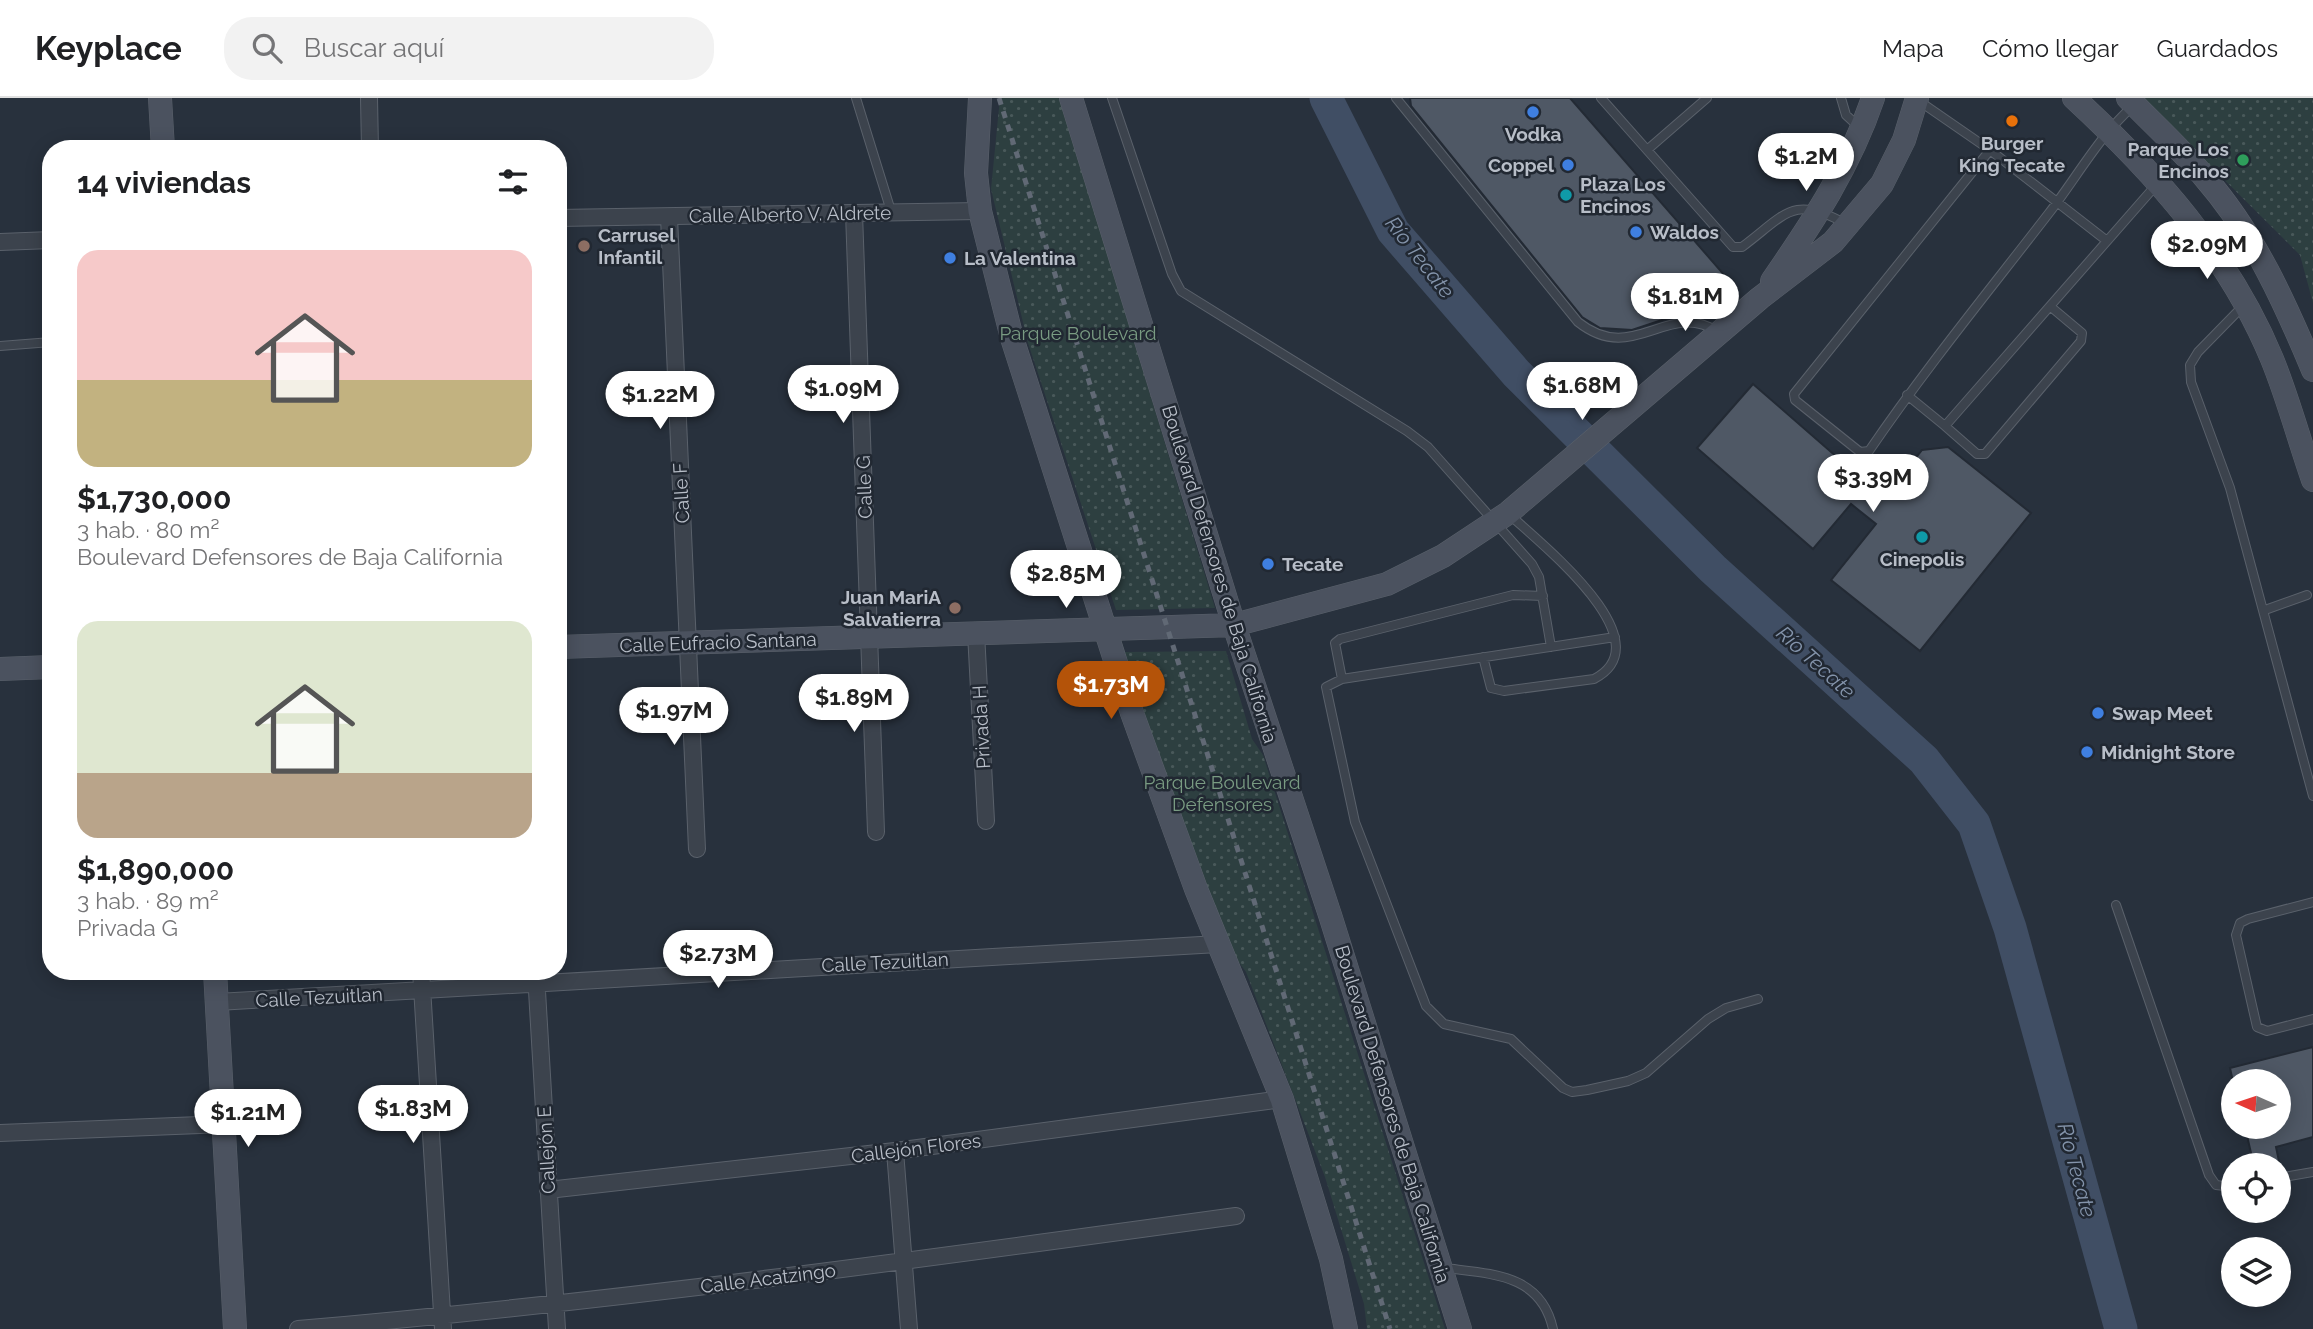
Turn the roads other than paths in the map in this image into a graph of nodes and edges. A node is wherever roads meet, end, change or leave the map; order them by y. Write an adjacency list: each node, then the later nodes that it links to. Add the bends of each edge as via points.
1 (160, 98): 17 (main road)
2 (369, 98): 18 (street)
3 (856, 98): 24 (lane)
4 (980, 98): 25 (main road, via 975,173)
5 (1071, 98): 47 (main road, Boulevard Defensores de Baja California)
6 (1112, 98): 43 (lane, via 1181,291 1407,431)
7 (1396, 98): 36 (lane, via 1578,323 1591,333 1619,340 1689,321 1701,322)
8 (1601, 98): 19 (lane)
9 (1707, 98): 19 (lane)
10 (1841, 98): 15 (lane, via 1846,115)
11 (1873, 98): 15 (main road)
12 (2074, 98): 16 (main road)
13 (1917, 99): 20 (lane); 29 (main road, via 1882,184)
14 (2131, 101): 16 (lane); 39 (main road, via 2207,179 2232,215 2262,260)
15 (1862, 130): 23 (main road)
16 (2109, 130): 21 (main road); 22 (lane)
17 (162, 140)
18 (370, 140)
19 (1647, 150): 23 (lane, via 1733,247 1742,247 1791,210)
20 (1990, 150): 22 (lane); 40 (lane, via 1794,398 1864,453)
21 (2159, 182): 31 (lane); 34 (main road, via 2199,230)
22 (2057, 203): 31 (lane); 40 (lane)
23 (1821, 210): 29 (lane); 33 (main road)
24 (891, 211): 25 (street, Calle Alberto V. Aldrete); 26 (street, Calle Alberto V. Aldrete)
25 (980, 211): 48 (main road, via 1012,338)
26 (854, 213): 27 (street, Calle Alberto V. Aldrete); 50 (street, Calle G)
27 (669, 217): 28 (street, Calle Alberto V. Aldrete); 52 (street, Calle F)
28 (567, 218)
29 (1849, 225): 33 (main road)
30 (42, 240): 32 (street)
31 (2107, 241): 35 (lane)
32 (0, 242)
33 (1760, 298): 36 (main road, Calle Eufracio Santana)
34 (2244, 304): 42 (main road, via 2272,358); 46 (lane, via 2198,352 2190,373)
35 (2051, 307): 41 (lane); 41 (lane, via 2082,333 2081,341 1985,454 1977,454)
36 (1719, 333): 43 (main road, Calle Eufracio Santana)
37 (42, 343): 38 (lane)
38 (0, 346)
39 (2313, 370)
40 (1907, 395): 41 (lane)
41 (1945, 426)
42 (2313, 480)
43 (1502, 517): 45 (lane, via 1532,564); 47 (main road, Calle Eufracio Santana, via 1443,556 1387,584); 51 (lane, via 1592,593)
44 (2307, 595): 46 (lane)
45 (1543, 596): 53 (lane); 58 (lane, via 1513,594 1340,639 1334,649)
46 (2265, 610): 59 (lane)
47 (1234, 625): 48 (main road, Calle Eufracio Santana); 85 (main road, Boulevard Defensores de Baja California)
48 (1104, 631): 49 (main road, Calle Eufracio Santana); 65 (main road)
49 (976, 633): 50 (main road, Calle Eufracio Santana); 60 (street, Privada H)
50 (869, 635): 52 (main road, Calle Eufracio Santana); 61 (street, Calle G)
51 (1615, 637): 53 (lane); 55 (lane, via 1614,663 1594,679 1495,692)
52 (688, 643): 54 (main road, Calle Eufracio Santana); 62 (street, Calle F)
53 (1551, 647): 55 (lane)
54 (567, 648)
55 (1483, 657): 58 (lane)
56 (42, 667): 57 (main road)
57 (0, 669)
58 (1342, 679): 72 (lane, via 1331,682 1326,692 1354,822 1434,1018 1511,1039 1572,1092 1646,1073 1708,1019 1726,1008)
59 (2313, 796)
60 (986, 821)
61 (876, 832)
62 (697, 849)
63 (2313, 902): 74 (lane, via 2248,919 2240,923 2236,935 2257,1027 2267,1031)
64 (2116, 905): 81 (lane, via 2209,1175)
65 (1218, 944): 66 (street, Calle Tezuitlan); 75 (main road)
66 (567, 975)
67 (216, 980): 73 (main road)
68 (421, 980): 71 (street)
69 (508, 980): 71 (street, Calle Tezuitlan)
70 (536, 980): 82 (street, Callejón E)
71 (422, 992): 73 (street, Calle Tezuitlan); 87 (street)
72 (1758, 999)
73 (217, 1002): 76 (main road)
74 (2313, 1019)
75 (1282, 1099): 78 (street, Callejón Flores); 92 (main road, via 1331,1259)
76 (225, 1124): 77 (street); 88 (main road)
77 (0, 1133)
78 (895, 1151): 82 (street, Callejón Flores); 84 (street)
79 (2313, 1172): 80 (lane)
80 (2291, 1176)
81 (2221, 1186)
82 (548, 1191): 86 (street, Callejón E)
83 (1237, 1216): 84 (street, Calle Acatzingo)
84 (905, 1262): 86 (street, Calle Acatzingo); 91 (street)
85 (1441, 1267): 93 (main road, Boulevard Defensores de Baja California); 94 (lane, via 1493,1274 1526,1286 1536,1292 1549,1312)
86 (556, 1304): 87 (street, Calle Acatzingo); 90 (street, Callejón E)
87 (443, 1323): 89 (street, Calle Acatzingo)
88 (235, 1329)
89 (298, 1329)
90 (557, 1329)
91 (909, 1329)
92 (1346, 1329)
93 (1460, 1329)
94 (1553, 1329)

